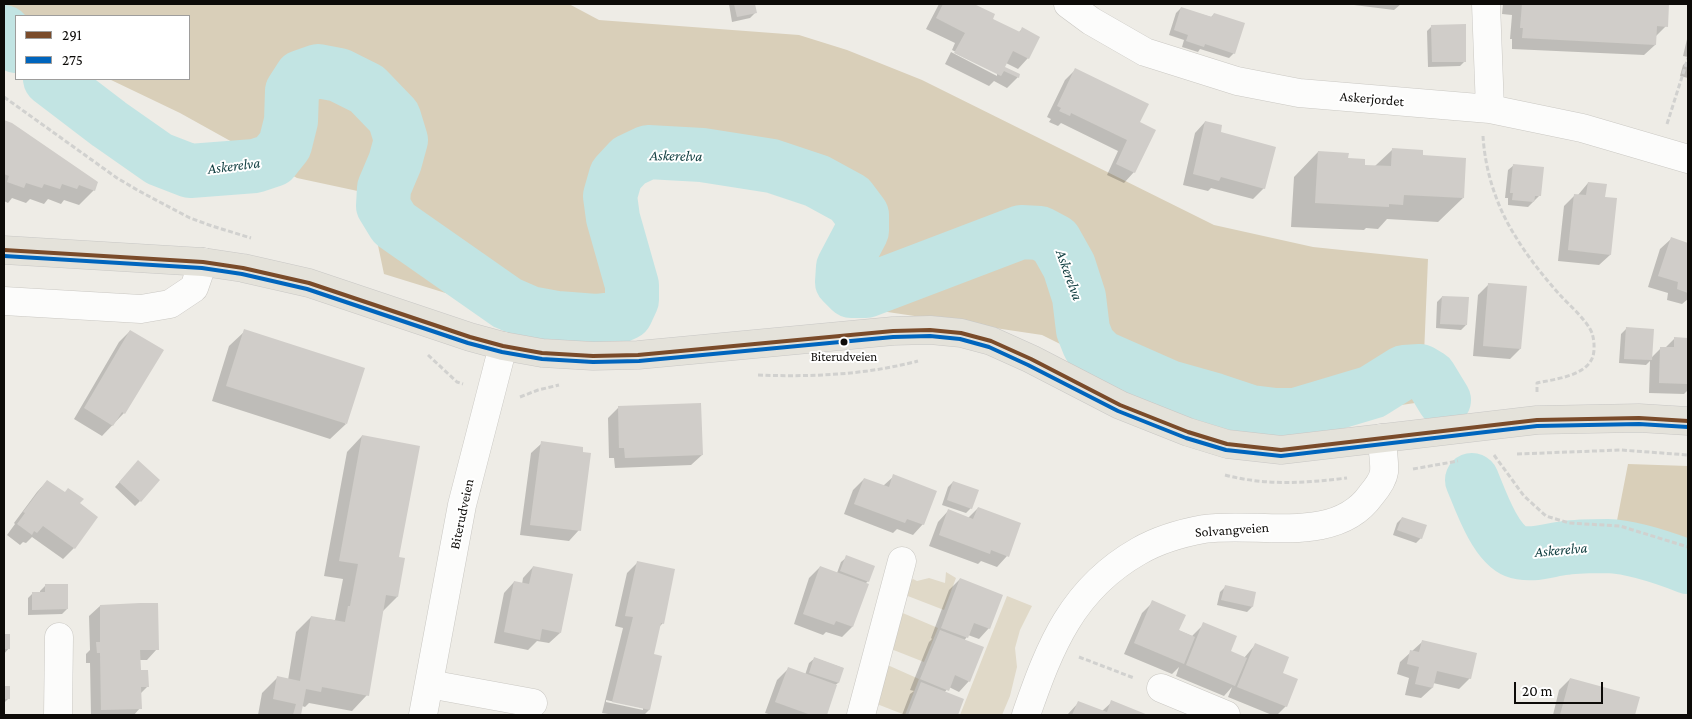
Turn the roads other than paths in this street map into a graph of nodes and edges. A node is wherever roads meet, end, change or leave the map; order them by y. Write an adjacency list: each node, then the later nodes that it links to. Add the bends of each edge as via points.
1 (1068, 4): 3 (street, Askerjordet, via 1145,52 1238,81 1299,93)
2 (1486, 4): 3 (street)
3 (1486, 109): 4 (street, Askerjordet, via 1582,128)
4 (1688, 159)
5 (4, 250): 6 (main road)
6 (203, 262): 7 (street, via 194,288 170,304 141,309); 8 (main road, via 274,274)
7 (4, 301)
8 (503, 346): 10 (main road, via 593,356 638,355 930,330 991,341 1120,405 1227,444 1281,450); 13 (street, Biterudveien, via 462,505)
9 (1688, 420): 10 (main road, via 1537,420)
10 (1382, 438): 19 (street, Solvangveien, via 1384,474 1366,502 1333,524 1307,528 1204,529 1140,550 1115,566 1089,590 1069,615)
11 (902, 561): 18 (street)
12 (59, 637): 16 (street)
13 (429, 684): 15 (street); 17 (street, Biterudveien)
14 (1161, 688): 20 (street)
15 (533, 702)
16 (58, 715)
17 (423, 715)
18 (860, 715)
19 (1026, 715)
20 (1226, 715)

